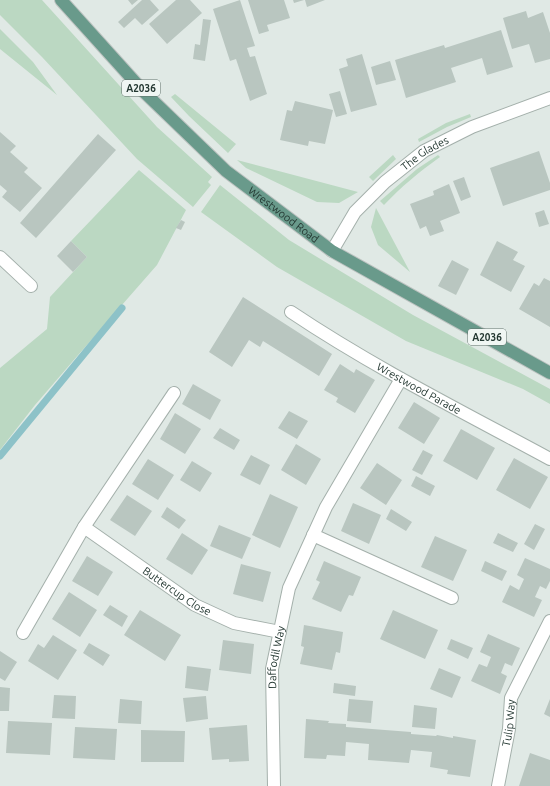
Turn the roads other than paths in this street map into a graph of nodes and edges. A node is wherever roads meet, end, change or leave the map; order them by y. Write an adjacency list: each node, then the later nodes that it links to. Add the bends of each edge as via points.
1 (61, 0): 3 (main road, Wrestwood Road / A2036, via 144,92 226,171)
2 (550, 98): 3 (street, The Glades, via 472,127 424,151 385,182 355,212)
3 (332, 251): 7 (main road, Wrestwood Road / A2036)
4 (0, 258): 5 (street)
5 (31, 286)
6 (291, 312): 8 (street, Wrestwood Parade)
7 (550, 373)
8 (401, 379): 10 (street, Wrestwood Parade); 12 (street, Daffodil Way, via 326,506)
9 (174, 393): 11 (street)
10 (550, 459)
11 (84, 527): 15 (street, Buttercup Close, via 195,605 234,623); 16 (street)
12 (313, 535): 13 (street); 15 (street, Daffodil Way, via 289,588)
13 (452, 598)
14 (550, 621): 18 (street, Tulip Way, via 511,698 509,729)
15 (280, 632): 17 (street, Daffodil Way, via 272,669)
16 (23, 633)
17 (274, 786)
18 (498, 786)

